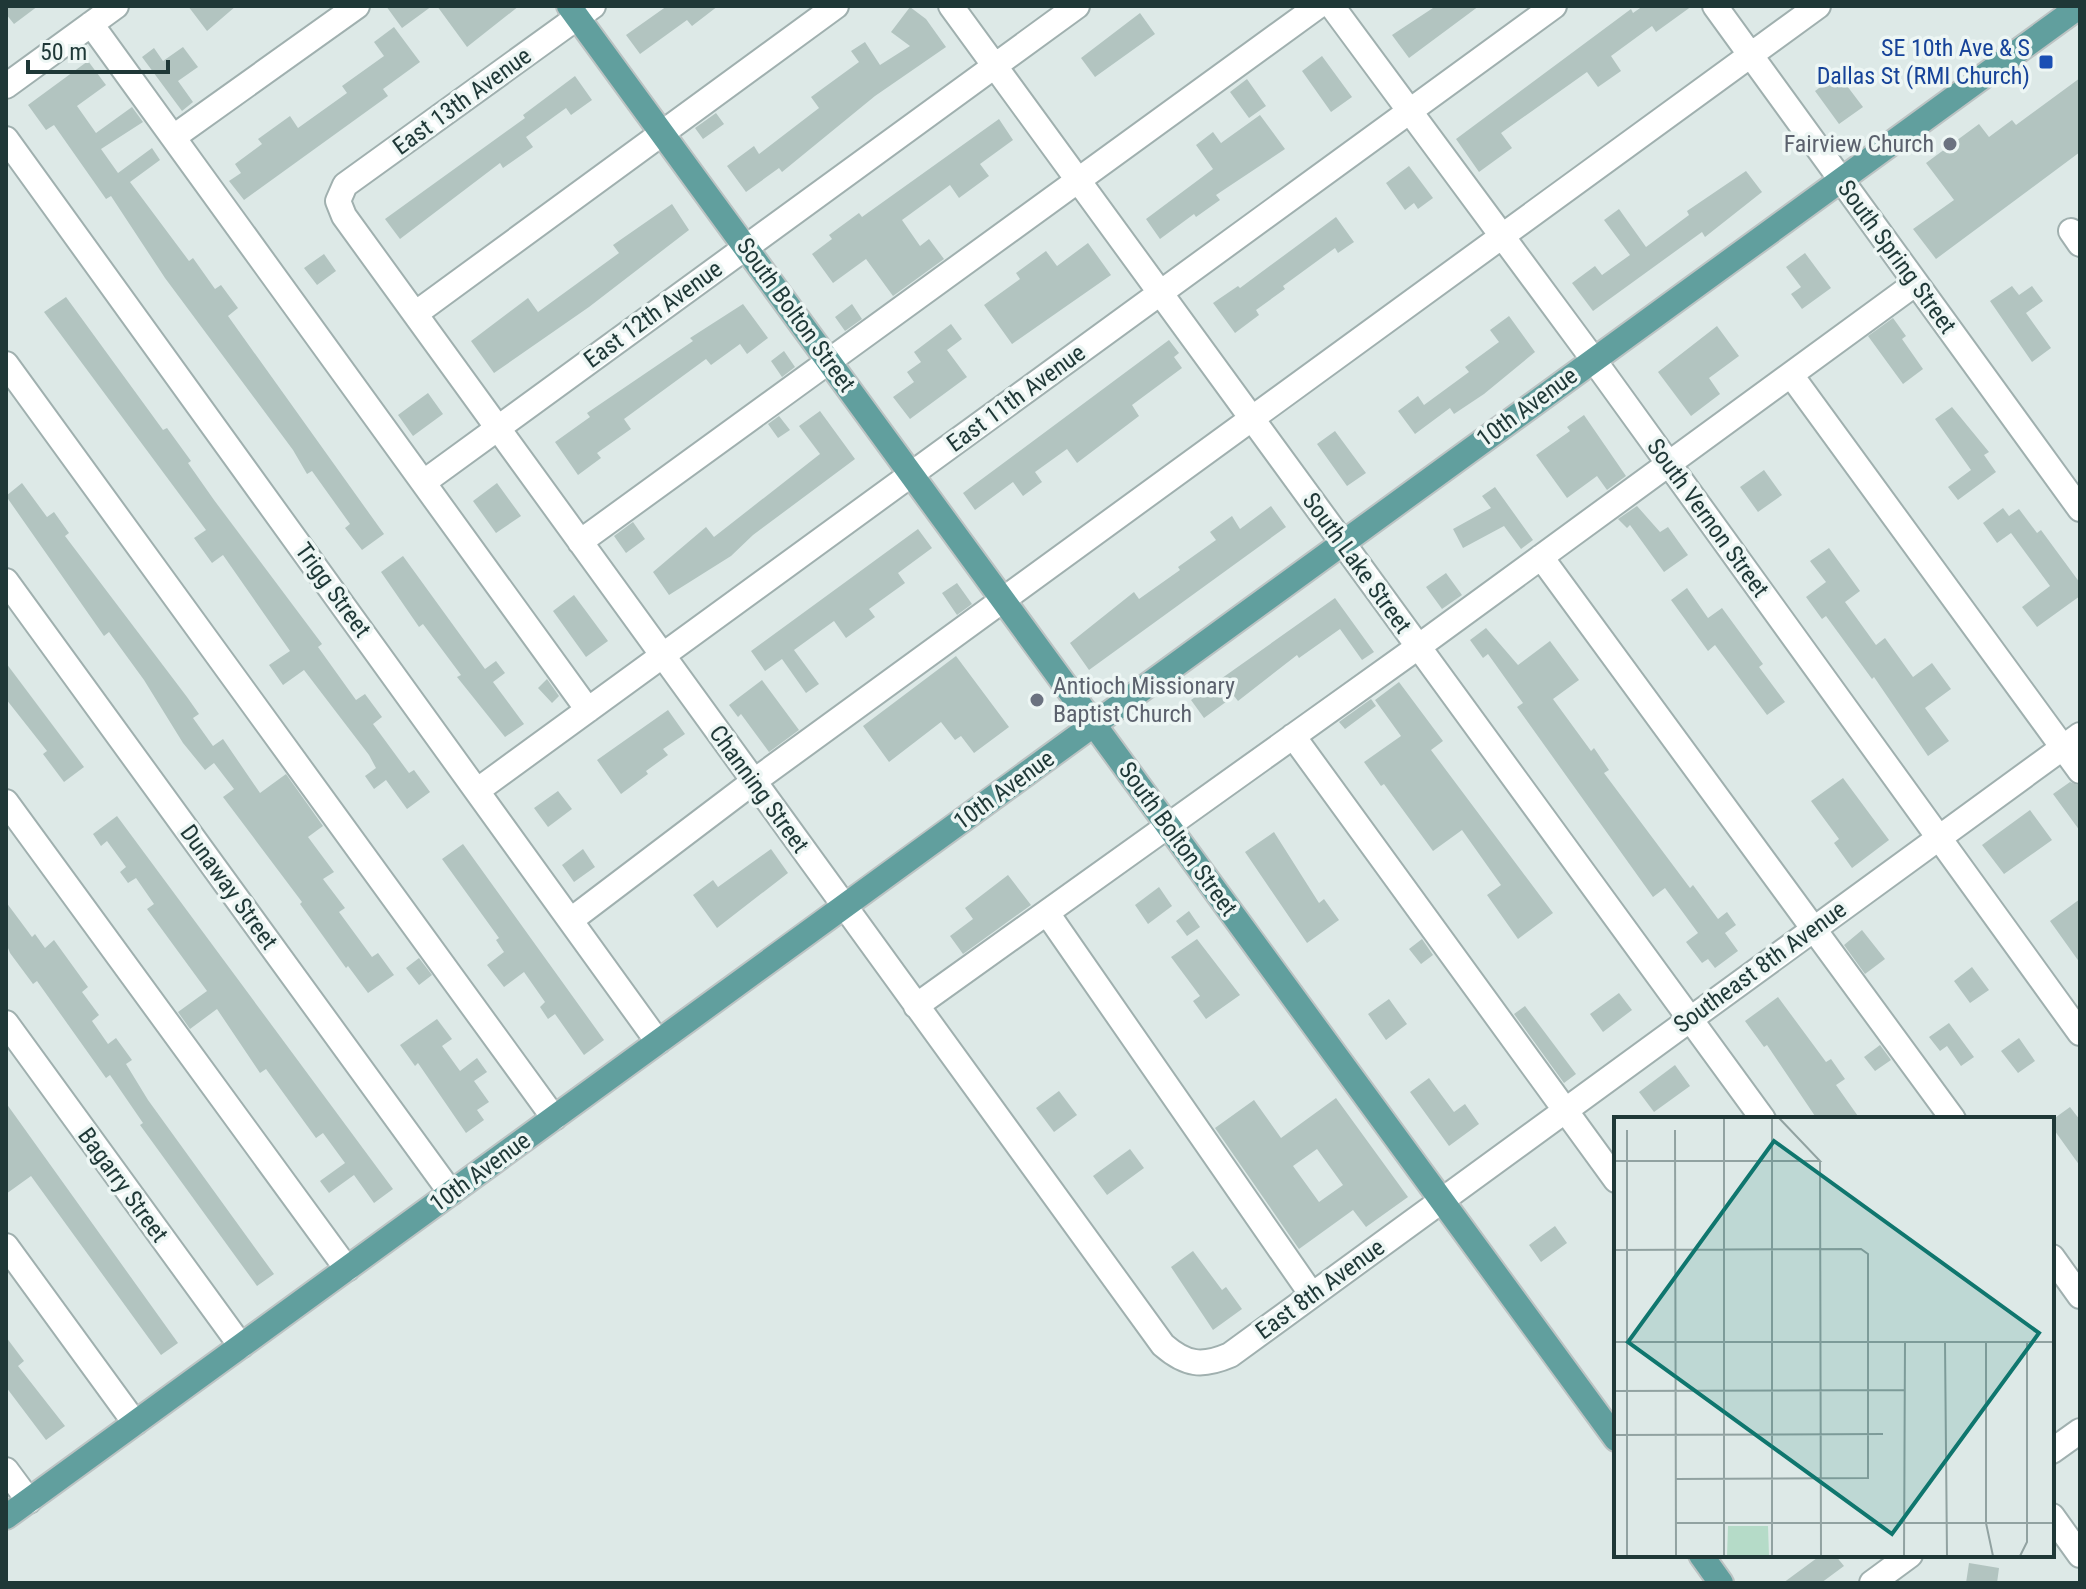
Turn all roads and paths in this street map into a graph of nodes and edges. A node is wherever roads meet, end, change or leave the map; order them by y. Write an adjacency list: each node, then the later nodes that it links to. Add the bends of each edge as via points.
1 (116, 6): 13 (street)
2 (357, 6): 19 (street)
3 (836, 6): 18 (street)
4 (951, 6): 15 (street, South Lake Street)
5 (1077, 6): 15 (street, East 12th Avenue)
6 (1318, 6): 22 (street)
7 (1332, 6): 17 (street, South Vernon Street)
8 (1554, 6): 17 (street, East 11th Avenue)
9 (1715, 6): 14 (street, South Spring Street)
10 (1818, 6): 14 (street)
11 (2080, 6): 21 (main road, 10th Avenue)
12 (580, 10): 18 (main road, South Bolton Street); 23 (street, East 13th Avenue, via 345,185)
13 (91, 24): 16 (street); 19 (street)
14 (1751, 56): 21 (street, South Spring Street); 24 (street)
15 (994, 66): 22 (street, South Lake Street); 25 (street, East 12th Avenue)
16 (6, 86)
17 (1409, 112): 24 (street, South Vernon Street); 27 (street, East 11th Avenue)
18 (663, 134): 25 (main road, South Bolton Street); 28 (street)
19 (175, 136): 37 (street)
20 (6, 139): 52 (street, Trigg Street)
21 (1840, 178): 26 (street, South Spring Street); 29 (main road, 10th Avenue)
22 (1079, 181): 27 (street, South Lake Street); 30 (street)
23 (338, 201): 28 (street, Channing Street)
24 (1502, 237): 29 (street, South Vernon Street); 33 (street)
25 (746, 246): 30 (main road, South Bolton Street); 34 (street, East 12th Avenue)
26 (1916, 283): 32 (street); 38 (street, South Spring Street)
27 (1162, 294): 33 (street, South Lake Street); 36 (street, East 11th Avenue)
28 (415, 314): 34 (street, Channing Street)
29 (1593, 359): 35 (street, South Vernon Street); 40 (main road, 10th Avenue)
30 (830, 362): 36 (main road, South Bolton Street); 39 (street)
31 (6, 364): 68 (street)
32 (1791, 375): 35 (street); 49 (street)
33 (1251, 417): 40 (street, South Lake Street); 43 (street)
34 (498, 428): 37 (street, East 12th Avenue); 39 (street, Channing Street)
35 (1669, 464): 41 (street); 55 (street, South Vernon Street)
36 (911, 475): 43 (main road, South Bolton Street); 45 (street, East 11th Avenue)
37 (424, 482): 46 (street)
38 (2080, 509)
39 (580, 542): 45 (street, Channing Street)
40 (1342, 543): 44 (street, South Lake Street); 47 (main road, 10th Avenue)
41 (1541, 557): 44 (street); 59 (street)
42 (6, 581): 70 (street, Dunaway Street)
43 (1003, 600): 47 (main road, South Bolton Street); 51 (street)
44 (1418, 647): 48 (street); 61 (street, South Lake Street)
45 (662, 657): 46 (street, East 11th Avenue); 51 (street, Channing Street)
46 (588, 710): 52 (street, East 11th Avenue)
47 (1094, 724): 54 (main road, South Bolton Street); 56 (main road, 10th Avenue)
48 (1293, 736): 54 (street); 65 (street)
49 (2072, 741): 50 (street); 55 (street, Southeast 8th Avenue)
50 (2080, 771)
51 (753, 782): 56 (street, Channing Street); 58 (street)
52 (478, 790): 58 (street, Trigg Street)
53 (6, 802): 74 (street)
54 (1168, 826): 57 (street); 71 (main road, South Bolton Street)
55 (1939, 838): 59 (street, Southeast 8th Avenue); 63 (street, South Vernon Street)
56 (844, 907): 60 (street, Channing Street); 64 (main road, 10th Avenue)
57 (1047, 913): 60 (street); 75 (street)
58 (571, 920): 64 (street, Trigg Street)
59 (1816, 927): 61 (street, Southeast 8th Avenue); 67 (street)
60 (916, 1006): 78 (street, Channing Street, via 1163,1345)
61 (1689, 1018): 65 (street, Southeast 8th Avenue); 66 (street, South Lake Street)
62 (6, 1023): 77 (street, Bagarry Street)
63 (2080, 1033)
64 (658, 1042): 68 (main road, 10th Avenue)
65 (1565, 1110): 69 (street); 71 (street, Southeast 8th Avenue)
66 (1762, 1117)
67 (1952, 1117)
68 (554, 1118): 70 (main road, 10th Avenue)
69 (1614, 1177)
70 (451, 1193): 74 (main road, 10th Avenue)
71 (1441, 1201): 75 (street, East 8th Avenue); 81 (main road, South Bolton Street)
72 (6, 1246): 79 (street)
73 (2054, 1260): 76 (street)
74 (347, 1269): 77 (main road, 10th Avenue)
75 (1312, 1295): 78 (street, East 8th Avenue, via 1230,1355)
76 (2080, 1296)
77 (241, 1346): 79 (main road, 10th Avenue)
78 (1193, 1364)
79 (135, 1423): 84 (main road, 10th Avenue)
80 (2080, 1431): 82 (street)
81 (1614, 1436)
82 (2054, 1450)
83 (6, 1470): 84 (street)
84 (29, 1501): 85 (main road, 10th Avenue)
85 (6, 1517)
86 (2054, 1519): 87 (street)
87 (2080, 1555)
88 (1702, 1557): 90 (main road)
89 (1898, 1559): 91 (street)
90 (1721, 1583)
91 (1872, 1583)

